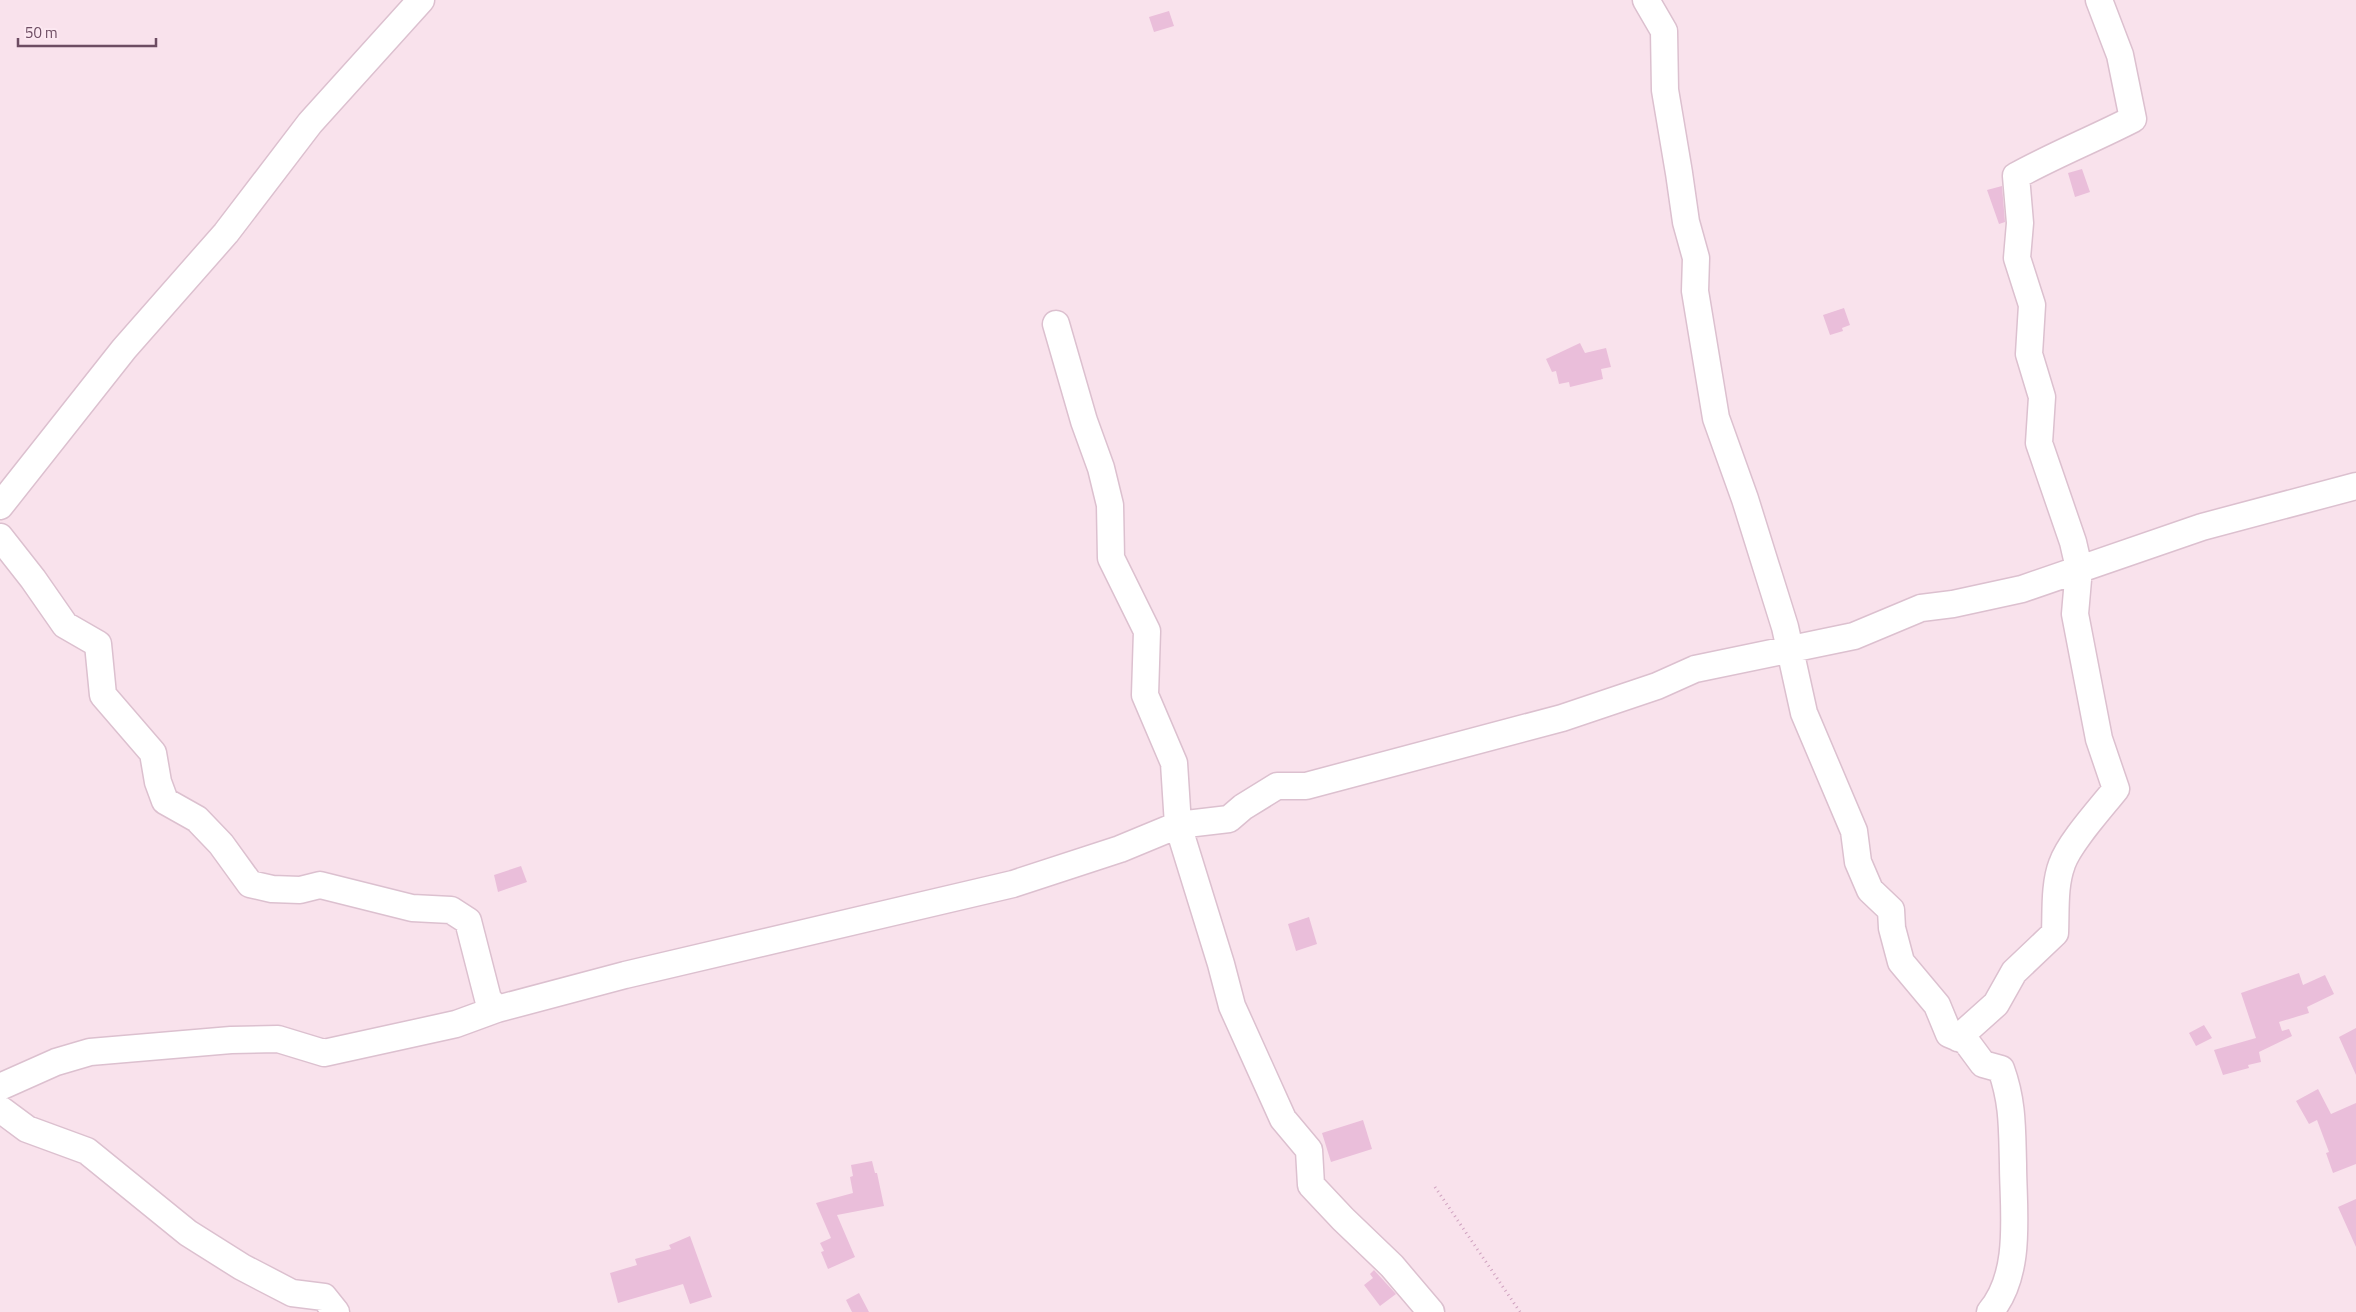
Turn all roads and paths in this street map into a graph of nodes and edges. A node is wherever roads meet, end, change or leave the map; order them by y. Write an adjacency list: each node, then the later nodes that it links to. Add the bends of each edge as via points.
1 (421, 0): 6 (street, via 310,123 226,233 124,349)
2 (1646, 0): 9 (street, via 1664,31 1665,90 1686,222 1696,258 1695,291 1716,418 1745,499)
3 (2099, 0): 8 (street, via 2120,55 2132,119 2016,176 2020,223 2017,258 2032,305 2029,354 2042,397 2039,443)
4 (1056, 324): 10 (street, via 1110,505 1111,558 1147,631 1145,695 1174,763)
5 (2356, 486): 8 (street, via 2202,527)
6 (0, 506)
7 (0, 537): 11 (street, via 65,625 98,644 103,695 153,753 165,801 197,819 221,844 250,884 300,890 320,885 412,908 451,910 468,921 488,999)
8 (2079, 568): 9 (street, via 2022,589 1921,608 1854,636); 12 (street, via 2075,614 2099,739 2116,789 2062,864 2056,896 2055,933 2014,972 1996,1004)
9 (1790, 650): 10 (street, via 1695,669 1562,718 1306,786 1276,786 1229,819); 12 (street, via 1804,713 1854,831 1858,862 1870,890 1891,910 1901,962 1938,1005 1949,1034)
10 (1178, 825): 11 (street, via 1120,849 1012,884); 17 (street, via 1232,1006 1283,1119 1308,1150 1311,1185 1392,1266)
11 (497, 1008): 13 (street, via 456,1024 324,1053 278,1039 90,1052 56,1062)
12 (1958, 1038): 19 (street, via 1966,1041 1983,1064 2001,1069 2009,1093 2015,1190 2012,1264 1998,1303)
13 (0, 1088)
14 (0, 1109): 16 (street, via 26,1129 87,1151 188,1234 242,1267 292,1293 324,1297)
15 (1435, 1187): 18 (path)
16 (336, 1312)
17 (1431, 1312)
18 (1520, 1312)
19 (1990, 1312)

